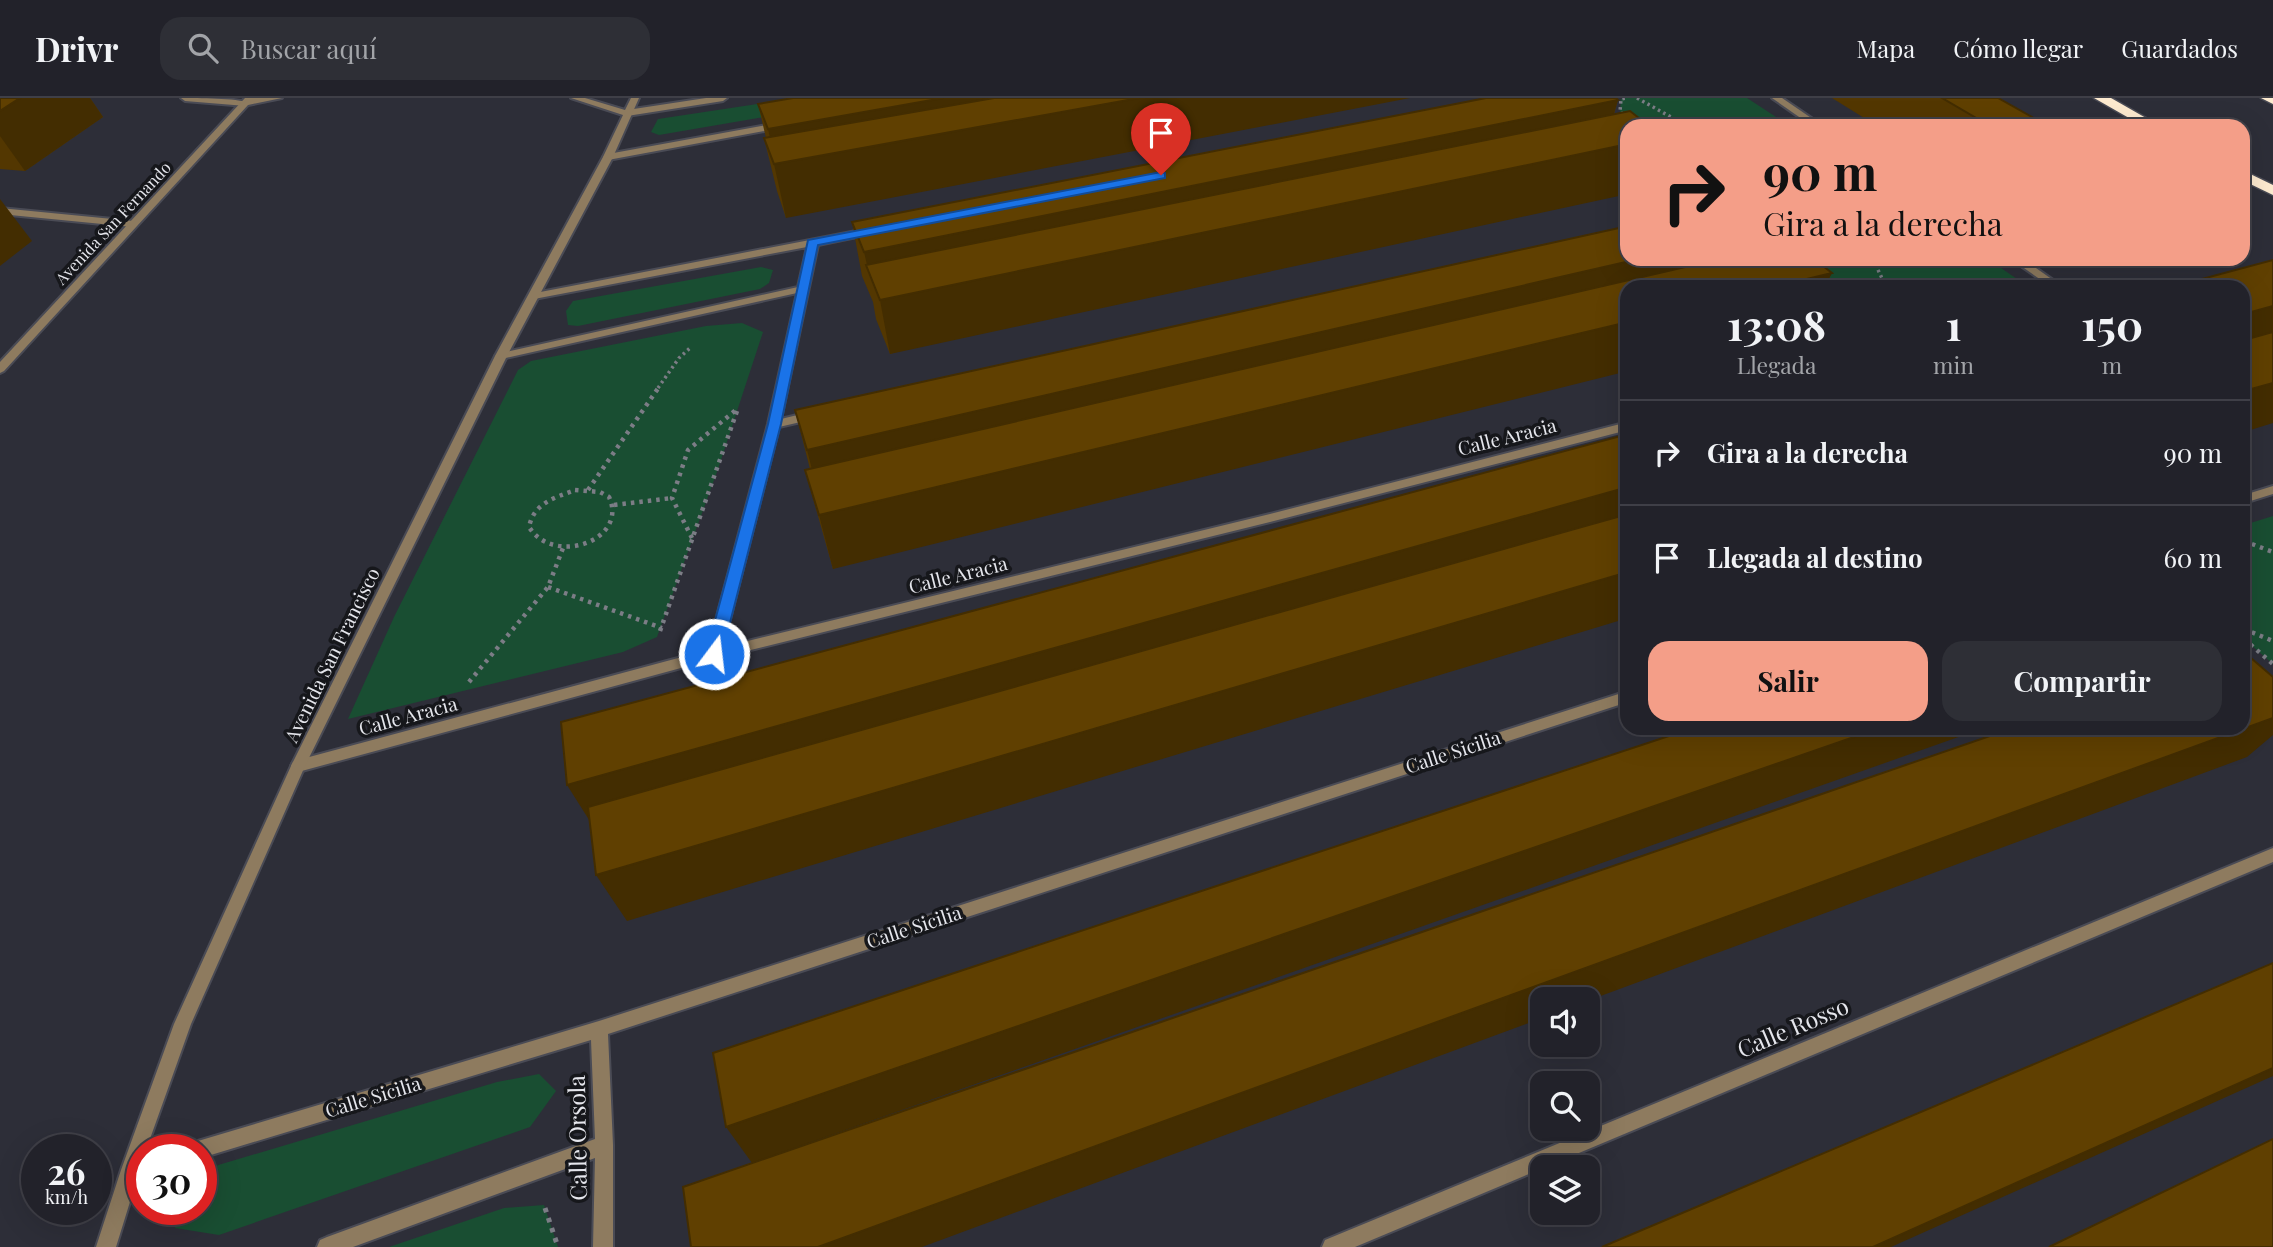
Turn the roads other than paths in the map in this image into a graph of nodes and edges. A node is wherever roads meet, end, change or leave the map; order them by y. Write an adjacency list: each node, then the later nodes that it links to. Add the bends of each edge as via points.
1 (185, 98): 10 (street)
2 (278, 98): 10 (street)
3 (575, 98): 11 (street)
4 (635, 98): 11 (street, Avenida San Francisco)
5 (723, 98): 11 (street)
6 (1776, 98): 12 (street)
7 (2101, 98): 13 (highway)
8 (2268, 98): 9 (highway)
9 (2273, 100)
10 (248, 101): 19 (street, Avenida San Fernando)
11 (627, 113): 15 (street, Avenida San Francisco)
12 (1808, 119)
13 (2140, 119)
14 (793, 123): 15 (street)
15 (608, 157): 25 (street, Avenida San Francisco)
16 (2250, 178): 17 (highway)
17 (2273, 191)
18 (0, 211): 19 (street)
19 (133, 224): 27 (street, Avenida San Fernando)
20 (881, 229): 21 (street)
21 (813, 242): 24 (street); 25 (street)
22 (2026, 266): 23 (street)
23 (2048, 280)
24 (802, 289): 26 (street); 29 (street)
25 (534, 296): 26 (street, Avenida San Francisco)
26 (501, 356): 35 (street, Avenida San Francisco)
27 (0, 369)
28 (828, 412): 29 (street)
29 (774, 424): 33 (street)
30 (1620, 428): 33 (street, Calle Aracia)
31 (2273, 490): 32 (street)
32 (2250, 497)
33 (714, 654): 35 (street, Calle Aracia)
34 (1620, 699): 37 (street, Calle Sicilia)
35 (298, 766): 38 (street, Avenida San Francisco, via 183,1024)
36 (2273, 855): 45 (street, Calle Rosso)
37 (600, 1029): 39 (street, Calle Sicilia); 40 (street, Calle Orsola)
38 (147, 1134)
39 (217, 1144)
40 (604, 1145): 43 (street); 44 (street, Calle Orsola)
41 (126, 1194): 42 (street, Avenida San Francisco)
42 (106, 1247)
43 (327, 1247)
44 (603, 1247)
45 (1332, 1247)

